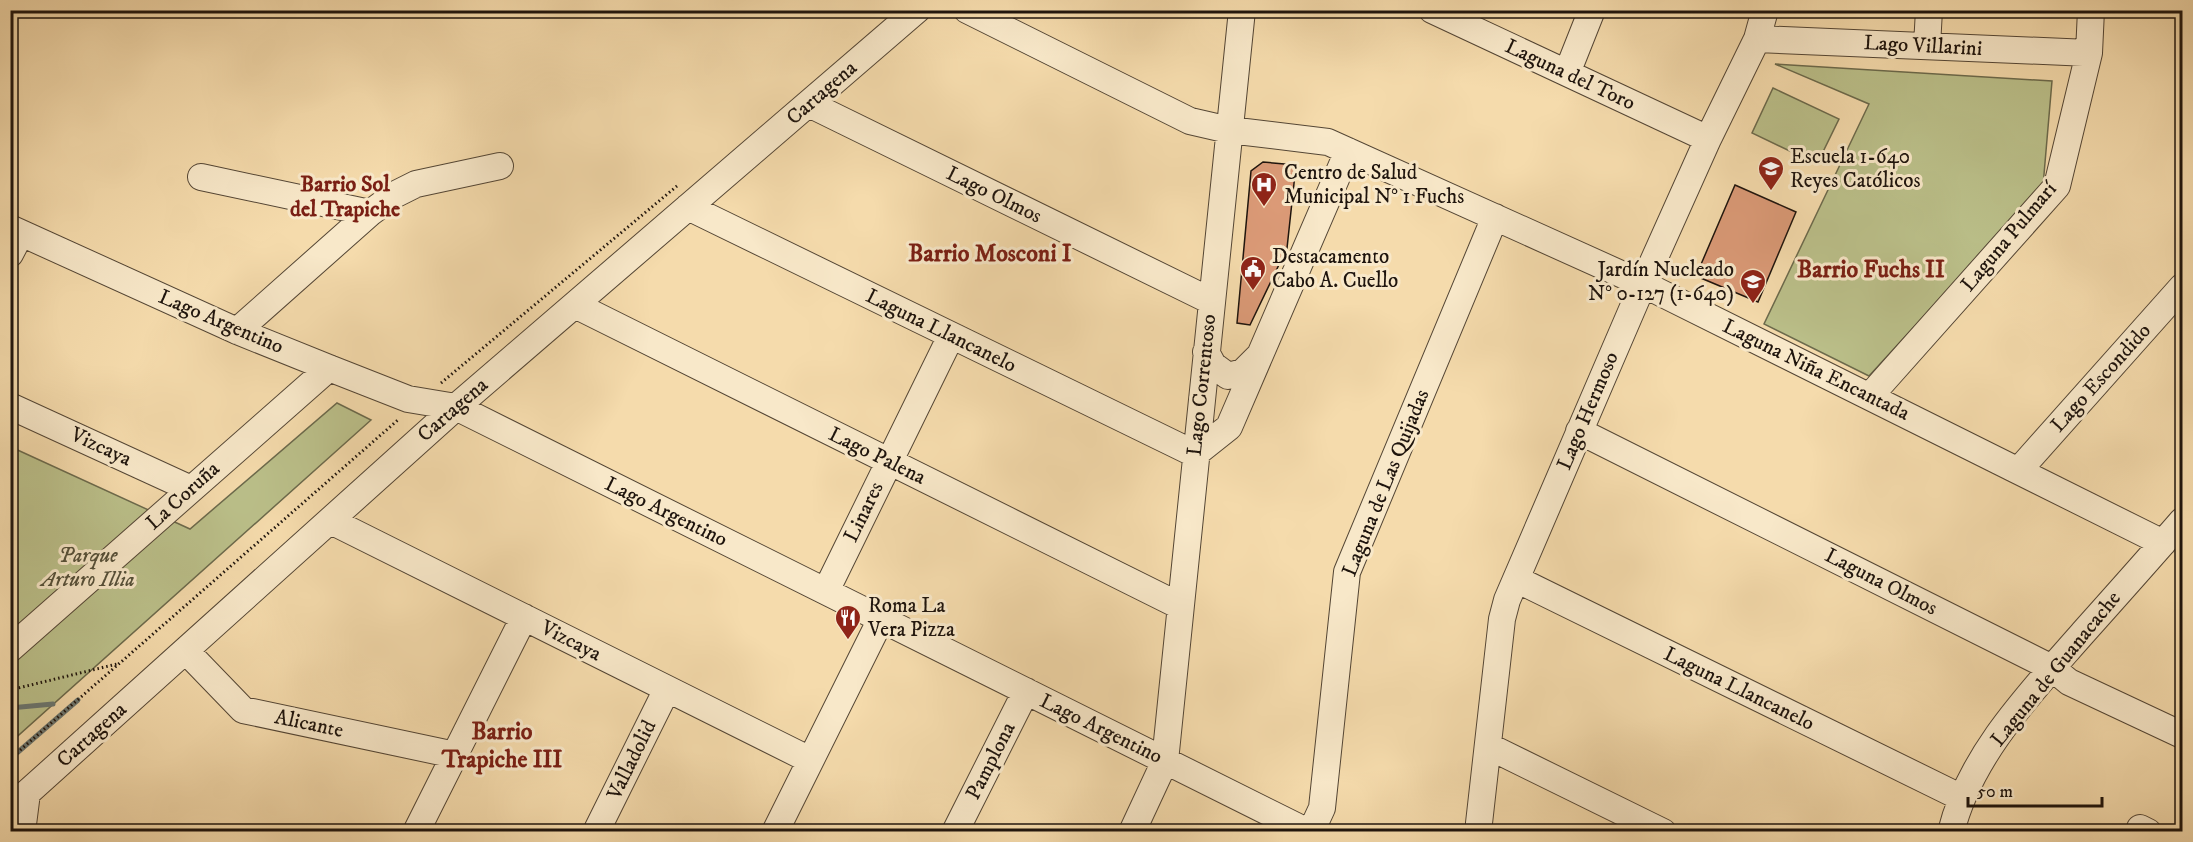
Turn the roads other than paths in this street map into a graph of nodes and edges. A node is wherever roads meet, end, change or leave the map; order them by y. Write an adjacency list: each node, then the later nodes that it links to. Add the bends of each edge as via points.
1 (917, 10): 13 (street, Cartagena)
2 (967, 10): 14 (street, Laguna Niña Encantada, via 1190,121)
3 (1242, 10): 14 (street, Lago Correntoso)
4 (1432, 10): 12 (street, Laguna del Toro)
5 (1592, 10): 12 (street)
6 (1765, 10): 9 (street, Lago Hermoso)
7 (1929, 10): 10 (street)
8 (2091, 10): 11 (street, Laguna Pulmarí)
9 (1757, 39): 10 (street, Lago Villarini); 15 (street, Lago Hermoso)
10 (1927, 46): 11 (street, Lago Villarini)
11 (2089, 53): 32 (street, Laguna Pulmarí, via 2057,186)
12 (1566, 73): 15 (street, Laguna del Toro)
13 (809, 104): 19 (street, Cartagena); 25 (street, Lago Olmos)
14 (1229, 130): 16 (street, Laguna Niña Encantada, via 1328,142); 25 (street, Lago Correntoso)
15 (1708, 139): 23 (street, Lago Hermoso)
16 (1348, 151): 21 (street, Laguna Niña Encantada); 29 (street)
17 (500, 166): 20 (street, via 416,184)
18 (201, 177): 20 (street)
19 (687, 207): 26 (street, Cartagena); 28 (street, Laguna Llancanelo)
20 (370, 213): 27 (street)
21 (1495, 217): 23 (street, Laguna Niña Encantada); 65 (street, Laguna de Las Quijadas, via 1347,572 1322,808)
22 (14, 238): 27 (street, Lago Argentino)
23 (1643, 285): 32 (street, Laguna Niña Encantada); 35 (street, Lago Hermoso)
24 (2182, 287): 38 (street, Lago Escondido)
25 (1211, 301): 30 (street, Lago Correntoso)
26 (575, 305): 34 (street, Cartagena); 37 (street, Lago Palena)
27 (237, 331): 31 (street, Lago Argentino)
28 (951, 336): 36 (street, Laguna Llancanelo); 37 (street, Linares)
29 (1262, 351): 30 (street, via 1244,372 1228,376 1213,365); 36 (street, via 1229,428)
30 (1206, 352): 36 (street, Lago Correntoso)
31 (329, 368): 34 (street, Lago Argentino, via 408,399); 39 (street, La Coruña)
32 (1870, 396): 38 (street, Laguna Niña Encantada)
33 (10, 406): 39 (street, Vizcaya)
34 (456, 407): 40 (street, Cartagena); 44 (street, Lago Argentino)
35 (1579, 431): 43 (street, Lago Hermoso); 50 (street, Laguna Olmos)
36 (1195, 454): 45 (street, Lago Correntoso)
37 (889, 462): 44 (street, Linares); 45 (street, Lago Palena)
38 (2019, 470): 42 (street, Laguna Niña Encantada)
39 (191, 489): 48 (street, La Coruña)
40 (331, 521): 46 (street, Vizcaya); 49 (street, Cartagena)
41 (2182, 521): 42 (street, Laguna de Guanacache)
42 (2163, 543): 50 (street, Laguna de Guanacache)
43 (1516, 579): 54 (street, Lago Hermoso, via 1502,619); 58 (street, Laguna Llancanelo)
44 (826, 591): 47 (street, Lago Argentino)
45 (1180, 606): 57 (street, Lago Correntoso)
46 (524, 617): 51 (street, Vizcaya); 55 (street)
47 (881, 619): 52 (street, Lago Argentino); 56 (street)
48 (10, 649)
49 (186, 651): 55 (street, Alicante, via 243,710); 59 (street, Cartagena, via 27,793)
50 (2052, 668): 53 (street, Laguna Olmos, via 2069,682); 58 (street, Laguna de Guanacache, via 2002,731)
51 (667, 689): 56 (street, Vizcaya); 61 (street, Valladolid)
52 (1026, 691): 57 (street, Lago Argentino); 63 (street, Pamplona)
53 (2182, 735)
54 (1488, 746): 66 (street, Lago Hermoso); 67 (street)
55 (455, 755): 60 (street)
56 (810, 760): 62 (street)
57 (1165, 761): 64 (street, Lago Correntoso); 65 (street, Lago Argentino)
58 (1962, 798): 68 (street, Laguna de Guanacache)
59 (22, 831)
60 (416, 831)
61 (596, 831)
62 (775, 831)
63 (955, 831)
64 (1132, 831)
65 (1310, 831)
66 (1478, 831)
67 (1664, 831)
68 (1951, 831)

